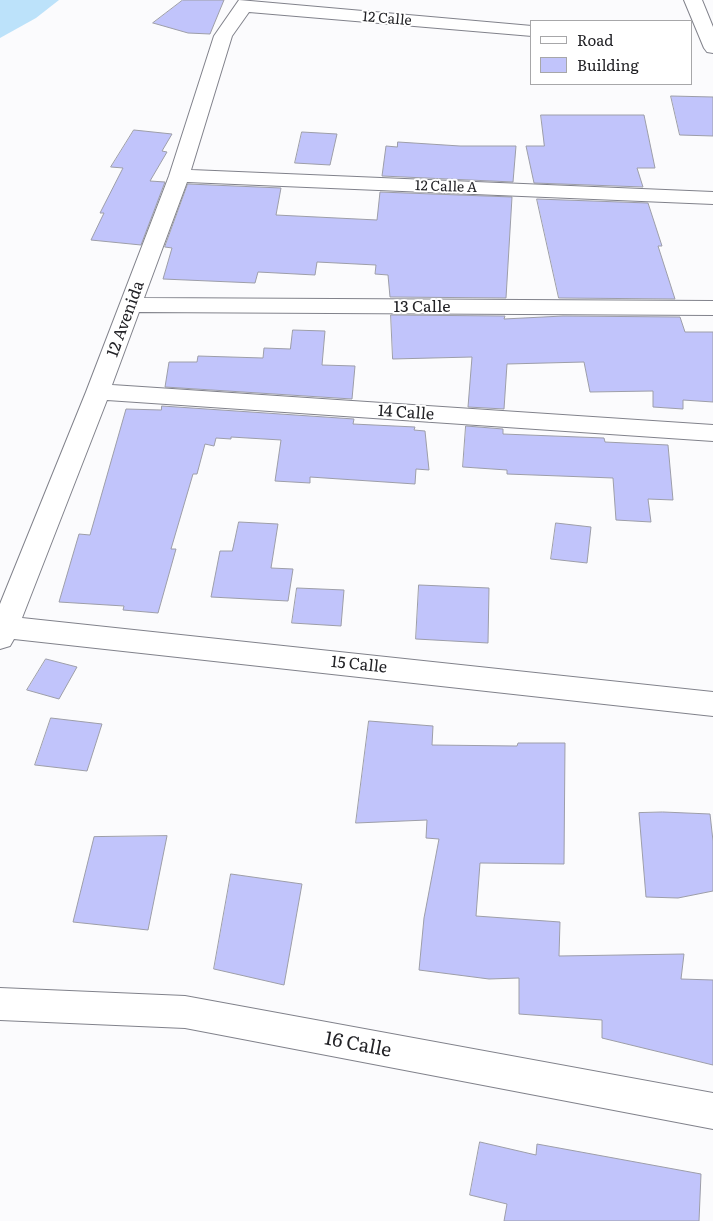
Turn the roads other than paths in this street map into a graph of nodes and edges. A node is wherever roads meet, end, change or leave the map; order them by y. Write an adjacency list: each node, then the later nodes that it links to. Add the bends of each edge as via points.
1 (693, 0): 5 (street)
2 (245, 3): 3 (street, 12 Calle); 6 (street, 12 Avenida, via 223,36)
3 (530, 31)
4 (693, 45): 5 (street)
5 (713, 47)
6 (179, 176): 7 (street, 12 Calle A); 8 (street, 12 Avenida)
7 (713, 198)
8 (130, 306): 9 (street, 13 Calle); 10 (street, 12 Avenida)
9 (713, 308)
10 (98, 392): 11 (street, 14 Calle); 12 (street, 12 Avenida)
11 (713, 433)
12 (3, 632): 13 (street, 15 Calle)
13 (713, 704)
14 (0, 1004): 15 (street, 16 Calle, via 185,1012)
15 (713, 1111)

